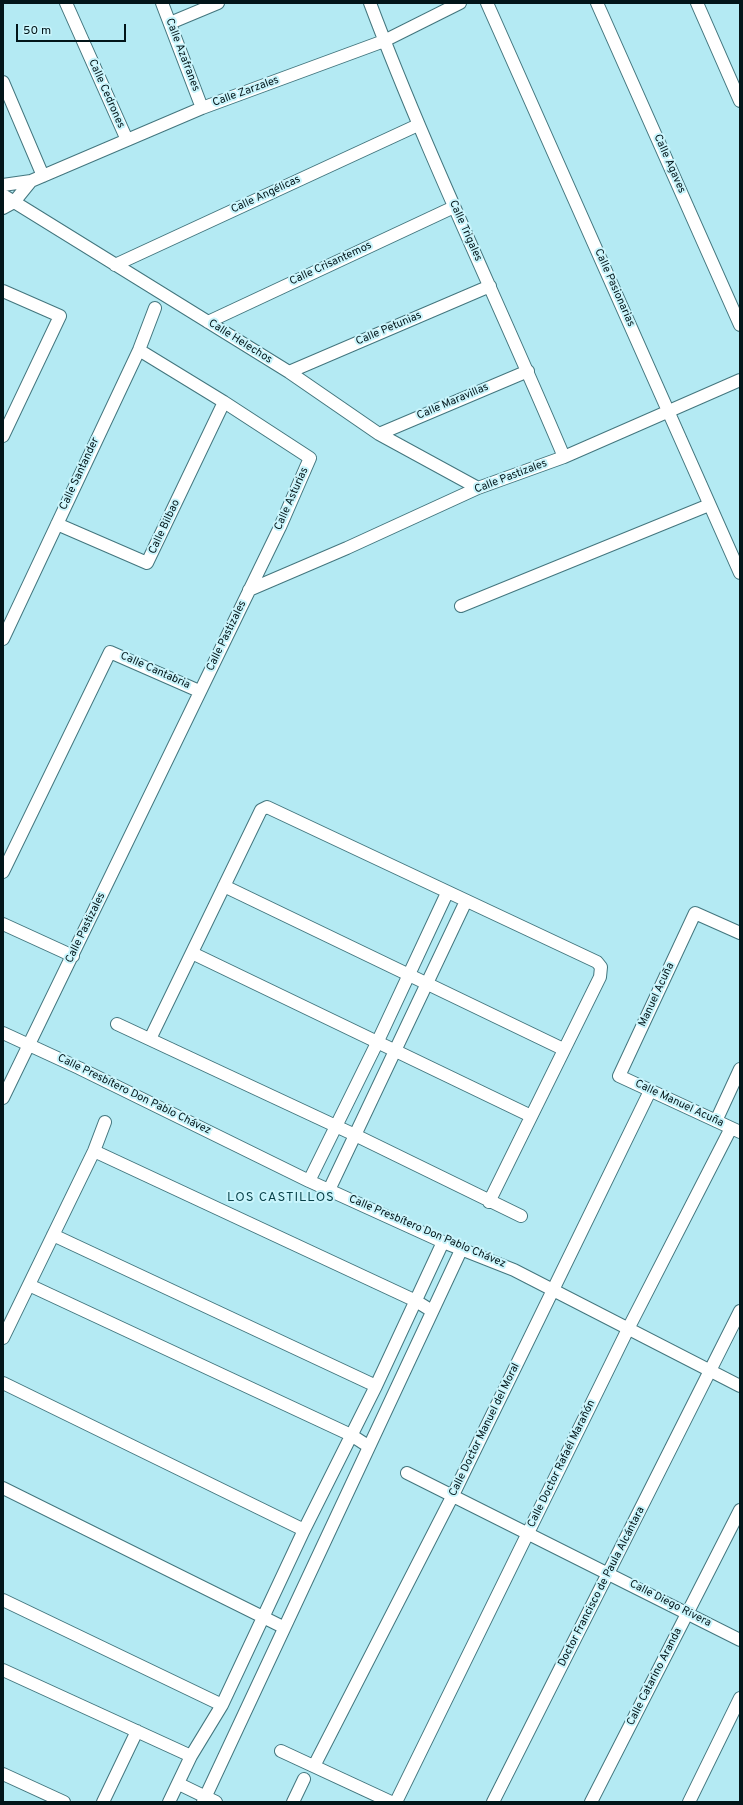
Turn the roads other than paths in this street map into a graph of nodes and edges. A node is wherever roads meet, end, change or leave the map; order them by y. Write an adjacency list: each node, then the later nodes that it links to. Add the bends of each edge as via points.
1 (66, 3): 15 (street, Calle Cedrones)
2 (162, 3): 9 (street, Calle Azafranes)
3 (218, 3): 9 (street)
4 (370, 3): 10 (street, Calle Trigales)
5 (460, 3): 10 (street, Calle Zarzales)
6 (487, 3): 33 (street, Calle Pasionarias)
7 (597, 3): 27 (street, Calle Agaves)
8 (697, 3): 12 (street)
9 (170, 23): 13 (street, Calle Azafranes)
10 (384, 41): 13 (street, Calle Zarzales); 14 (street, Calle Trigales)
11 (3, 82): 16 (street)
12 (740, 101)
13 (202, 108): 15 (street, Calle Zarzales)
14 (418, 125): 21 (street, Calle Trigales); 22 (street, Calle Angélicas)
15 (127, 140): 16 (street, Calle Zarzales)
16 (43, 176): 17 (street, Calle Zarzales)
17 (31, 181): 18 (street, Calle Zarzales); 20 (street, Calle Zarzales)
18 (3, 185)
19 (3, 195): 20 (street, Calle Helechos)
20 (8, 205): 22 (street, Calle Helechos)
21 (454, 207): 23 (street, Calle Trigales); 26 (street, Calle Crisantemos)
22 (115, 265): 26 (street, Calle Helechos)
23 (490, 286): 29 (street, Calle Trigales); 30 (street, Calle Petunias)
24 (3, 291): 35 (street, via 60,316)
25 (156, 308): 28 (street, Calle Santander)
26 (208, 322): 30 (street, Calle Helechos)
27 (740, 325)
28 (139, 350): 32 (street); 39 (street, Calle Santander)
29 (528, 371): 34 (street, Calle Maravillas); 36 (street, Calle Trigales)
30 (289, 372): 34 (street, Calle Helechos)
31 (740, 380): 33 (street, Calle Pastizales)
32 (224, 402): 39 (street, Calle Bilbao, via 147,563); 41 (street, Calle Asturias, via 310,458)
33 (669, 412): 36 (street, Calle Pastizales); 38 (street, Calle Pasionarias)
34 (379, 434): 37 (street, Calle Helechos)
35 (3, 436)
36 (564, 457): 37 (street, Calle Pastizales)
37 (478, 488): 41 (street, Calle Pastizales)
38 (709, 505): 40 (street, Calle Pasionarias); 42 (street)
39 (57, 524): 43 (street, Calle Santander)
40 (740, 573)
41 (249, 590): 44 (street, Calle Pastizales)
42 (461, 606)
43 (3, 639)
44 (199, 691): 45 (street, Calle Cantabria, via 110,652); 52 (street, Calle Pastizales)
45 (3, 872)
46 (224, 886): 47 (street, via 261,810 267,807); 51 (street); 53 (street)
47 (447, 893): 48 (street); 53 (street)
48 (466, 901): 54 (street); 60 (street, via 597,962 601,967 600,976)
49 (3, 924): 52 (street)
50 (740, 933): 63 (street, Manuel Acuña, via 695,913)
51 (192, 953): 57 (street); 58 (street)
52 (73, 956): 59 (street, Calle Pastizales)
53 (409, 975): 54 (street); 58 (street)
54 (428, 983): 60 (street); 61 (street)
55 (117, 1024): 57 (street)
56 (3, 1034): 59 (street, Calle Presbítero Don Pablo Chávez)
57 (150, 1039): 69 (street)
58 (377, 1043): 61 (street); 69 (street)
59 (29, 1045): 65 (street, Calle Pastizales); 73 (street, Calle Presbítero Don Pablo Chávez)
60 (563, 1049): 66 (street)
61 (396, 1051): 66 (street); 71 (street)
62 (740, 1069): 67 (street)
63 (618, 1076): 64 (street, Calle Manuel Acuña)
64 (650, 1091): 67 (street, Calle Manuel Acuña); 81 (street, Calle Doctor Manuel del Moral)
65 (3, 1098)
66 (531, 1116): 75 (street)
67 (716, 1121): 70 (street, Calle Manuel Acuña)
68 (106, 1122): 72 (street)
69 (337, 1126): 71 (street); 73 (street)
70 (735, 1130): 85 (street, Calle Doctor Rafaél Marañón)
71 (355, 1135): 74 (street); 75 (street)
72 (94, 1151): 77 (street); 82 (street)
73 (309, 1181): 74 (street, Calle Presbítero Don Pablo Chávez)
74 (329, 1190): 78 (street, Calle Presbítero Don Pablo Chávez)
75 (489, 1202): 76 (street)
76 (521, 1216)
77 (53, 1235): 80 (street); 89 (street)
78 (443, 1242): 79 (street, Calle Presbítero Don Pablo Chávez); 82 (street)
79 (462, 1248): 81 (street, Calle Presbítero Don Pablo Chávez); 83 (street)
80 (29, 1285): 86 (street); 91 (street)
81 (553, 1290): 85 (street, Calle Presbítero Don Pablo Chávez); 95 (street, Calle Doctor Manuel del Moral)
82 (416, 1301): 83 (street); 89 (street)
83 (432, 1311): 92 (street)
84 (740, 1311): 87 (street, Doctor Francisco de Paula Alcántara)
85 (628, 1329): 87 (street, Calle Presbítero Don Pablo Chávez); 98 (street, Calle Doctor Rafaél Marañón)
86 (3, 1338)
87 (710, 1371): 90 (street, Calle Presbítero Don Pablo Chávez); 99 (street, Doctor Francisco de Paula Alcántara)
88 (3, 1384): 97 (street)
89 (376, 1386): 91 (street)
90 (740, 1386)
91 (351, 1435): 92 (street); 97 (street)
92 (368, 1446): 103 (street)
93 (407, 1472): 95 (street, Calle Diego Rivera)
94 (3, 1488): 102 (street)
95 (453, 1495): 98 (street, Calle Diego Rivera); 111 (street, Calle Doctor Manuel del Moral)
96 (740, 1510): 101 (street, Calle Catarino Aranda)
97 (304, 1530): 102 (street)
98 (528, 1532): 99 (street, Calle Diego Rivera); 121 (street, Calle Doctor Rafaél Marañón)
99 (608, 1574): 101 (street, Calle Diego Rivera); 122 (street, Doctor Francisco de Paula Alcántara)
100 (3, 1600): 107 (street)
101 (687, 1613): 104 (street, Calle Diego Rivera); 123 (street, Calle Catarino Aranda)
102 (263, 1617): 103 (street); 107 (street)
103 (283, 1627): 115 (street)
104 (740, 1640)
105 (3, 1670): 108 (street)
106 (740, 1698): 124 (street)
107 (222, 1705): 110 (street)
108 (137, 1731): 110 (street); 117 (street)
109 (281, 1751): 111 (street)
110 (191, 1756): 114 (street)
111 (314, 1766): 120 (street)
112 (3, 1774): 116 (street)
113 (304, 1780): 119 (street)
114 (179, 1784): 115 (street); 118 (street)
115 (208, 1800)
116 (64, 1802)
117 (103, 1802)
118 (169, 1802)
119 (293, 1802)
120 (391, 1802)
121 (396, 1802)
122 (493, 1802)
123 (592, 1802)
124 (689, 1802)

